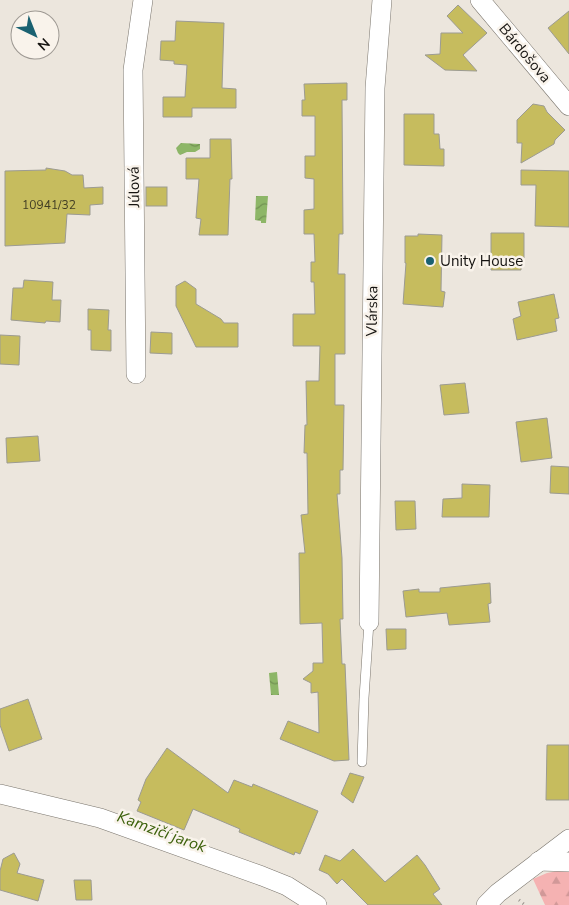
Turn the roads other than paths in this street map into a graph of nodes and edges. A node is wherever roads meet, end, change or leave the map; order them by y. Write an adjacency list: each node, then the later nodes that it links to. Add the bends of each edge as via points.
1 (143, 0): 5 (street, Júlová, via 133,70)
2 (382, 0): 6 (street, Vlárska, via 375,88)
3 (480, 0): 4 (street, Bárdošova)
4 (569, 106)
5 (136, 374)
6 (369, 622): 7 (lane)
7 (362, 762)
8 (0, 794): 12 (street, via 100,818 279,882)
9 (569, 839): 10 (street)
10 (539, 862): 11 (street); 13 (street)
11 (569, 862)
12 (317, 905)
13 (486, 905)

